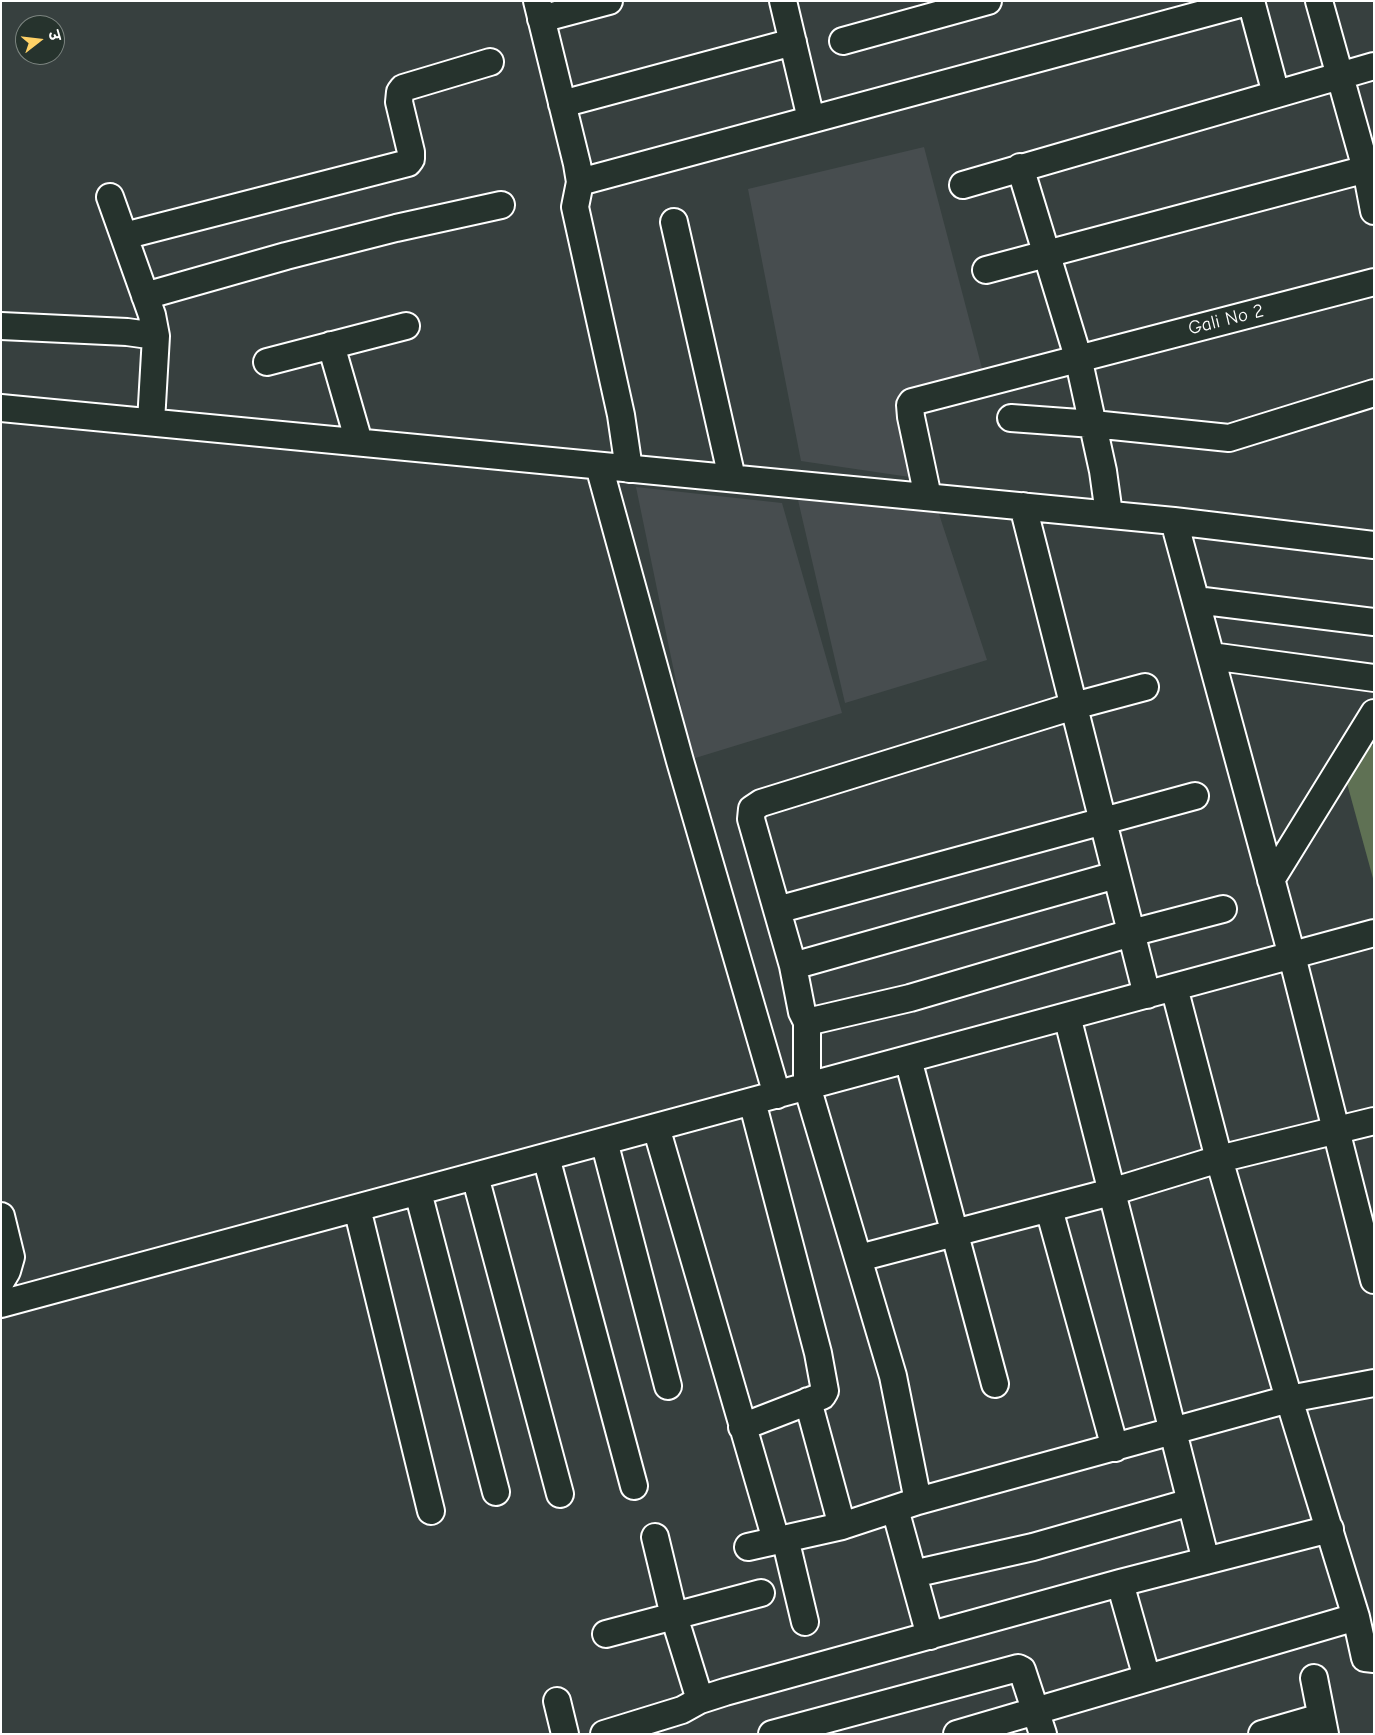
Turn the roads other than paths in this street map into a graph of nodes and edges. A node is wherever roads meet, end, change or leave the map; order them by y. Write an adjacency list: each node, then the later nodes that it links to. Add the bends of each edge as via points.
1 (609, 1): 5 (street)
2 (783, 1): 6 (street)
3 (988, 1): 7 (street)
4 (1319, 1): 10 (street)
5 (539, 10): 12 (street)
6 (793, 42): 12 (street); 13 (street)
7 (843, 42)
8 (490, 62): 22 (street, via 402,88 399,102 411,152 408,162)
9 (1374, 66): 10 (street)
10 (1340, 75): 11 (street); 15 (street)
11 (1276, 94): 13 (street, via 1251,1); 14 (street)
12 (562, 104): 16 (street)
13 (811, 119): 16 (street)
14 (1020, 168): 17 (street); 23 (street)
15 (1370, 168): 20 (street); 23 (street)
16 (580, 182): 40 (street, via 575,207 621,415)
17 (963, 185)
18 (110, 197): 22 (street)
19 (502, 205): 26 (street, via 396,228)
20 (1374, 211)
21 (674, 222): 41 (street)
22 (124, 236): 26 (street)
23 (1045, 253): 24 (street); 31 (street)
24 (986, 270)
25 (1374, 282): 31 (street, Gali No 2)
26 (145, 296): 29 (street)
27 (1, 326): 29 (street)
28 (406, 326): 30 (street)
29 (156, 336): 36 (street)
30 (331, 345): 32 (street); 38 (street)
31 (1078, 357): 37 (street); 42 (street, Gali No 2, via 912,402 911,417)
32 (267, 362)
33 (1374, 394): 37 (street, via 1229,438)
34 (1, 408): 36 (street)
35 (1011, 418): 37 (street)
36 (151, 422): 38 (street)
37 (1093, 424): 44 (street)
38 (359, 442): 39 (street)
39 (600, 466): 40 (street); 70 (street, via 680,761)
40 (629, 468): 41 (street)
41 (732, 478): 42 (street)
42 (928, 498): 43 (street)
43 (1023, 506): 44 (street); 52 (street)
44 (1109, 514): 45 (street)
45 (1174, 521): 46 (street); 47 (street)
46 (1374, 545)
47 (1196, 600): 48 (street); 49 (street)
48 (1374, 622)
49 (1211, 656): 50 (street); 57 (street)
50 (1374, 678)
51 (1145, 687): 52 (street)
52 (1074, 706): 55 (street); 59 (street, via 761,803 752,809 751,819)
53 (1374, 714): 57 (street)
54 (1195, 796): 55 (street)
55 (1103, 820): 56 (street); 59 (street)
56 (1116, 875): 61 (street); 63 (street)
57 (1272, 880): 62 (street)
58 (1223, 909): 61 (street)
59 (777, 910): 63 (street)
60 (1374, 933): 62 (street)
61 (1131, 934): 65 (street); 67 (street, via 910,998)
62 (1292, 956): 64 (street); 74 (street)
63 (792, 966): 67 (street)
64 (1174, 987): 65 (street); 77 (street)
65 (1147, 995): 66 (street)
66 (1067, 1016): 68 (street); 80 (street)
67 (807, 1022): 69 (street)
68 (908, 1059): 69 (street); 84 (street)
69 (807, 1086): 70 (street); 85 (street)
70 (777, 1095): 71 (street)
71 (752, 1101): 73 (street); 93 (street, via 825,1384 822,1396)
72 (1374, 1121): 74 (street)
73 (656, 1127): 75 (street); 94 (street)
74 (1336, 1131): 77 (street); 86 (street)
75 (604, 1141): 76 (street); 91 (street)
76 (546, 1157): 78 (street); 97 (street)
77 (1220, 1159): 80 (street); 92 (street)
78 (475, 1176): 79 (street); 99 (street)
79 (418, 1192): 81 (street); 98 (street)
80 (1111, 1192): 82 (street); 95 (street)
81 (358, 1208): 88 (street); 102 (street)
82 (1049, 1209): 84 (street); 96 (street)
83 (1, 1216): 87 (street, via 11,1257)
84 (953, 1233): 85 (street); 89 (street)
85 (859, 1258): 101 (street, via 893,1376)
86 (1374, 1280)
87 (1, 1281)
88 (1, 1304)
89 (995, 1384)
90 (1374, 1384): 92 (street)
91 (668, 1386)
92 (1289, 1399): 95 (street); 104 (street)
93 (808, 1401): 94 (street); 103 (street)
94 (742, 1428): 106 (street)
95 (1174, 1430): 96 (street); 100 (street)
96 (1115, 1448): 101 (street)
97 (634, 1486)
98 (496, 1492)
99 (560, 1494)
100 (1191, 1502): 108 (street); 109 (street, via 1033,1547)
101 (906, 1505): 103 (street); 109 (street)
102 (431, 1511)
103 (842, 1526): 106 (street)
104 (1330, 1529): 108 (street); 113 (street)
105 (655, 1537): 112 (street)
106 (781, 1539): 107 (street); 114 (street)
107 (748, 1547)
108 (1206, 1561): 110 (street)
109 (913, 1574): 116 (street)
110 (1120, 1583): 116 (street); 118 (street)
111 (761, 1593): 112 (street)
112 (674, 1616): 115 (street); 120 (street)
113 (1356, 1617): 117 (street, via 1366,1658); 118 (street)
114 (805, 1622)
115 (606, 1634)
116 (930, 1636): 120 (street)
117 (1374, 1659)
118 (1147, 1678): 122 (street)
119 (1314, 1678): 123 (street)
120 (700, 1700): 125 (street, via 682,1710)
121 (557, 1701): 124 (street)
122 (1040, 1723): 126 (street, via 1022,1670 1018,1668); 127 (street)
123 (1323, 1725): 128 (street)
124 (565, 1734)
125 (604, 1734)
126 (772, 1734)
127 (957, 1734)
128 (1262, 1734)

